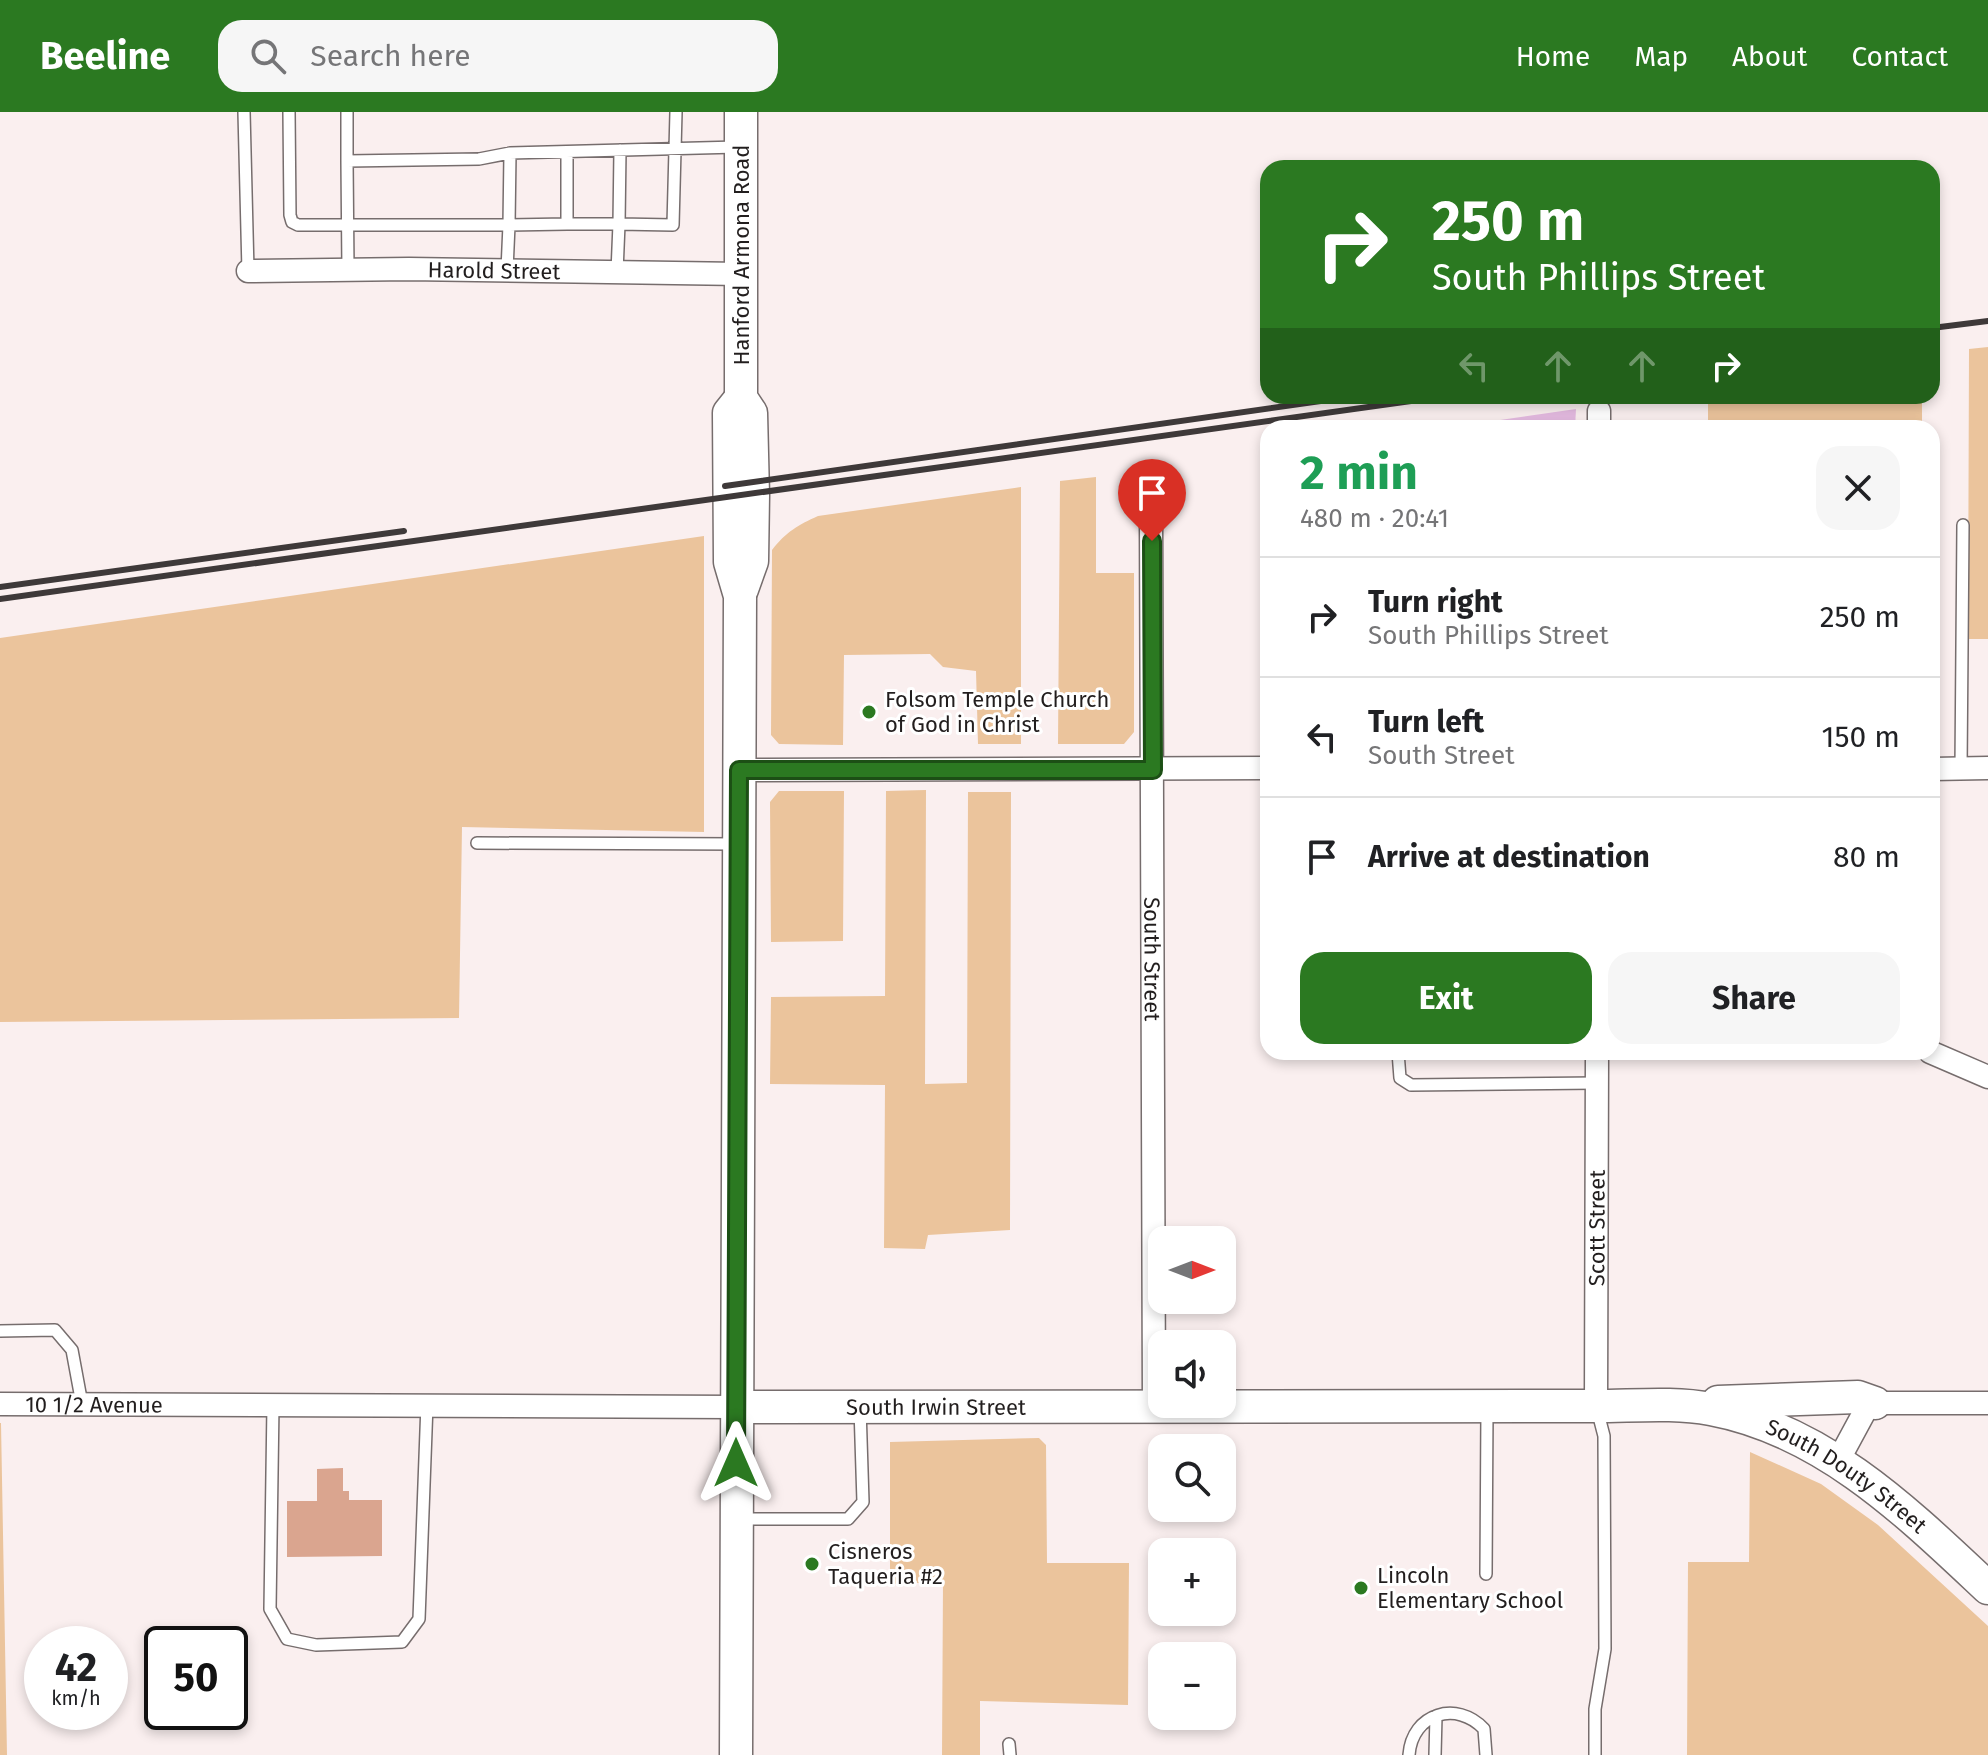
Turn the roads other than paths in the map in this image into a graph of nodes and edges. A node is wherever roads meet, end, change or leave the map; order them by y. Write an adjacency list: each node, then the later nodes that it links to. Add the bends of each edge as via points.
1 (244, 112): 18 (lane)
2 (289, 112): 14 (lane, via 292,222)
3 (347, 112): 11 (lane)
4 (676, 112): 7 (lane)
5 (741, 112): 6 (main road, Hanford Armona Road)
6 (741, 147): 7 (lane); 20 (main road, Hanford Armona Road)
7 (676, 148): 8 (lane); 13 (lane, via 673,225)
8 (620, 150): 9 (lane); 13 (lane)
9 (567, 152): 10 (lane); 12 (lane)
10 (510, 153): 11 (lane, via 479,159); 15 (lane)
11 (347, 161): 14 (lane)
12 (567, 224): 13 (lane); 15 (lane)
13 (619, 224): 19 (lane)
14 (347, 225): 15 (lane); 16 (lane)
15 (509, 225): 17 (lane)
16 (348, 270): 17 (street, Harold Street); 18 (street, Harold Street)
17 (507, 270): 19 (street, Harold Street)
18 (248, 271)
19 (617, 272): 20 (street, Harold Street)
20 (741, 274): 27 (main road, Hanford Armona Road, via 741,398 751,413 753,508 752,561 740,596)
21 (1151, 513): 28 (street, South Street)
22 (1963, 525): 24 (lane)
23 (1260, 768): 28 (street)
24 (1961, 768): 25 (street); 26 (street)
25 (1988, 768)
26 (1940, 769)
27 (739, 770): 28 (street); 30 (main road, Hanford Armona Road)
28 (1153, 770): 36 (street, South Street)
29 (477, 843): 30 (lane)
30 (738, 844): 47 (main road, Hanford Armona Road)
31 (1940, 1056): 34 (street)
32 (1399, 1060): 35 (lane, via 1400,1078 1411,1085)
33 (1597, 1060): 35 (street, Scott Street)
34 (1988, 1077)
35 (1597, 1083): 46 (street, Scott Street)
36 (1154, 1330)
37 (0, 1331): 41 (lane, via 55,1330 72,1350)
38 (1875, 1403): 39 (street); 51 (main road, via 1858,1397 1743,1399); 52 (street, via 1865,1411)
39 (1988, 1403)
40 (0, 1404): 41 (street, 10 1/2 Avenue)
41 (82, 1404): 42 (street, 10 1/2 Avenue)
42 (187, 1404): 44 (street, South Irwin Street)
43 (427, 1404): 44 (street, South Irwin Street); 44 (lane, via 419,1619 402,1642 316,1645 287,1639 270,1609); 47 (street, South Irwin Street)
44 (273, 1405)
45 (1487, 1405): 46 (main road, South Irwin Street); 50 (main road, South Irwin Street); 54 (lane)
46 (1596, 1406): 51 (main road, South Irwin Street); 61 (lane, via 1604,1436 1605,1649 1595,1709)
47 (736, 1407): 48 (main road, South Irwin Street); 53 (main road, Hanford Armona Road)
48 (859, 1407): 49 (main road, South Irwin Street); 53 (lane, via 863,1502 848,1519)
49 (1148, 1407)
50 (1236, 1407)
51 (1683, 1407): 52 (main road, South Douty Street, via 1758,1422)
52 (1838, 1461): 55 (main road, South Douty Street, via 1867,1480)
53 (736, 1519): 57 (main road, Hanford Armona Road)
54 (1486, 1574)
55 (1988, 1588)
56 (1436, 1716): 58 (lane, via 1419,1724); 59 (lane); 60 (lane, via 1466,1716 1478,1723 1484,1729)
57 (736, 1755)
58 (1409, 1755)
59 (1435, 1755)
60 (1486, 1755)
61 (1595, 1755)

